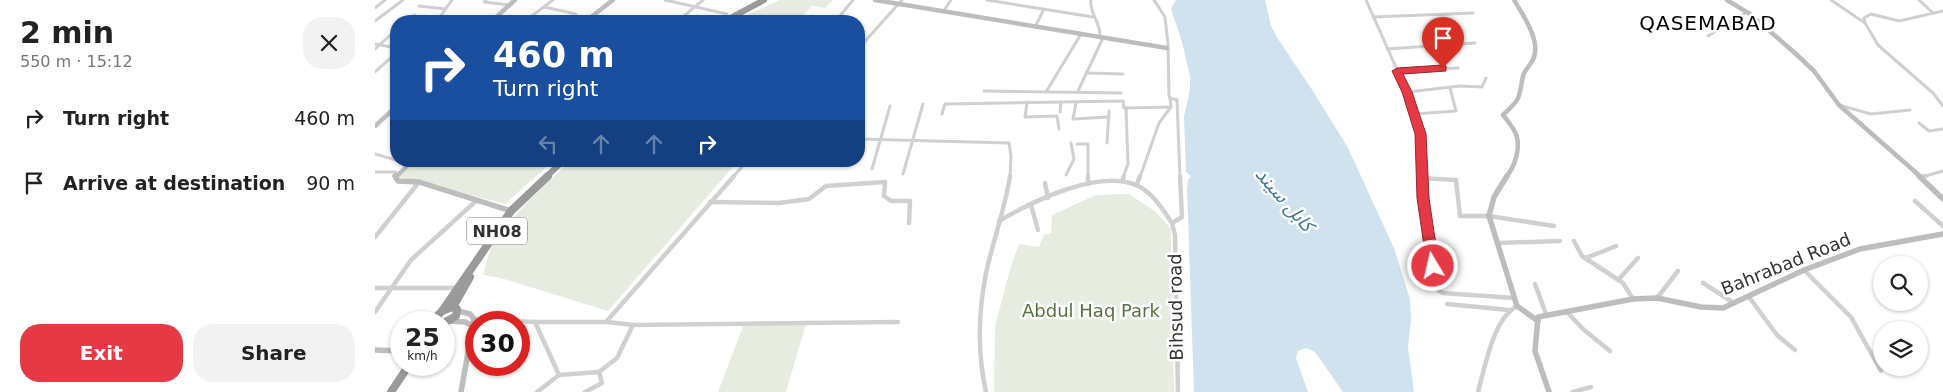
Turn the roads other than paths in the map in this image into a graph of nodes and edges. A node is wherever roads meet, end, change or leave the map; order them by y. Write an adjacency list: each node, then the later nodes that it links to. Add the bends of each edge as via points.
1 (385, 0): 31 (street)
2 (403, 0): 51 (street)
3 (452, 0): 32 (street)
4 (486, 0): 26 (street, via 484,2)
5 (515, 0): 26 (street)
6 (553, 0): 28 (street)
7 (613, 0): 44 (street)
8 (665, 0): 29 (street)
9 (703, 0): 29 (street)
10 (757, 0): 46 (highway)
11 (764, 0): 47 (highway)
12 (853, 0): 48 (street)
13 (875, 0): 24 (street)
14 (951, 0): 35 (street)
15 (987, 0): 25 (street)
16 (1034, 0): 30 (street)
17 (1091, 0): 49 (street, via 1089,5)
18 (1154, 0): 62 (street, via 1165,17)
19 (1366, 0): 50 (street)
20 (1514, 0): 131 (street, via 1528,22 1536,51 1531,66 1524,73 1519,100 1503,114 1518,141 1513,168 1494,197)
21 (1727, 0): 36 (street)
22 (1831, 0): 52 (street)
23 (1919, 0): 38 (street)
24 (900, 2): 35 (street); 58 (street)
25 (1006, 2): 30 (street)
26 (510, 5): 42 (street)
27 (419, 6): 32 (street)
28 (544, 7): 39 (street); 43 (street)
29 (695, 7): 40 (street); 45 (street)
30 (1031, 7): 33 (street)
31 (375, 8)
32 (445, 9): 41 (street)
33 (1044, 9): 49 (street); 53 (street)
34 (1943, 11): 38 (street)
35 (943, 12): 53 (street)
36 (1747, 12): 56 (street); 83 (street, via 1814,71)
37 (1473, 13): 50 (street)
38 (1933, 13): 52 (street, via 1899,20 1871,14 1864,18)
39 (576, 14)
40 (727, 14)
41 (441, 15)
42 (499, 15)
43 (533, 15)
44 (594, 15)
45 (685, 15)
46 (730, 15)
47 (736, 15)
48 (841, 15)
49 (1093, 17): 57 (street, via 1098,22)
50 (1373, 17): 64 (street)
51 (375, 21)
52 (1865, 23): 85 (street, via 1878,45 1933,93)
53 (1035, 26): 55 (street)
54 (390, 34): 60 (street)
55 (1081, 34): 57 (street); 75 (street)
56 (1708, 36)
57 (1101, 38): 62 (street); 69 (street)
58 (865, 41)
59 (1475, 43): 64 (street)
60 (377, 44): 61 (street); 63 (street)
61 (390, 47)
62 (1167, 48): 78 (street)
63 (375, 49)
64 (1387, 49): 67 (street)
65 (390, 58): 68 (street)
66 (1458, 68): 67 (street)
67 (1397, 71): 76 (street)
68 (375, 72)
69 (1086, 73): 70 (street); 74 (street)
70 (1123, 74)
71 (1486, 78): 72 (street, via 1482,87)
72 (1450, 88): 76 (street); 93 (street, via 1456,111)
73 (984, 91): 75 (street)
74 (1078, 91): 75 (street); 77 (street)
75 (1045, 92)
76 (1407, 92): 93 (street)
77 (1121, 93)
78 (1170, 98): 86 (street); 134 (street, via 1177,100 1182,217)
79 (1027, 102): 80 (street); 92 (street, via 945,104); 97 (street, via 1025,117 1057,116)
80 (1061, 102): 81 (street); 91 (street)
81 (1076, 102): 87 (street, via 1123,101 1123,108); 94 (street, via 1073,119)
82 (923, 104): 101 (street)
83 (1839, 105): 88 (street, via 1871,114); 117 (street)
84 (890, 106): 100 (street)
85 (1943, 106)
86 (1171, 107): 87 (street); 123 (street, via 1159,123)
87 (1126, 108): 119 (street, via 1128,164)
88 (1910, 110)
89 (1109, 111): 94 (street)
90 (390, 112): 96 (street)
91 (1060, 112)
92 (942, 114)
93 (1414, 114): 118 (street, via 1421,134)
94 (1109, 117): 103 (street)
95 (1919, 122): 98 (street, via 1929,131)
96 (376, 124)
97 (1059, 129)
98 (1943, 129)
99 (865, 139): 100 (street)
100 (880, 140): 101 (street); 111 (street)
101 (912, 140): 114 (street); 132 (street, via 1009,143 1011,165)
102 (1071, 143): 115 (street, via 1074,159)
103 (1107, 143)
104 (1077, 144): 122 (street, via 1088,144)
105 (375, 154): 106 (street)
106 (390, 158)
107 (405, 167): 116 (street)
108 (557, 167): 130 (highway, NH08)
109 (562, 167): 161 (highway, NH08, via 509,221 469,278)
110 (742, 167): 128 (street)
111 (872, 169)
112 (375, 172): 116 (street, via 396,172)
113 (1943, 172): 117 (street)
114 (903, 174)
115 (1066, 175)
116 (395, 176): 120 (street, via 398,181)
117 (1922, 177): 125 (street)
118 (1421, 178): 131 (street, via 1456,180 1460,216); 155 (street, via 1437,290)
119 (1122, 181): 122 (street); 123 (street)
120 (419, 182): 126 (street); 139 (street)
121 (1045, 183): 124 (street)
122 (1088, 184): 124 (street)
123 (1137, 184): 134 (street, via 1159,204)
124 (1048, 198): 129 (street)
125 (1943, 199)
126 (476, 201): 130 (street); 152 (street, via 411,260)
127 (1915, 201): 136 (street)
128 (711, 202): 133 (street, via 779,203 809,199 827,186 885,182 884,196 891,201 910,201); 173 (street)
129 (1031, 205): 132 (street); 137 (street)
130 (511, 210): 153 (highway, NH08)
131 (1489, 216): 135 (street); 142 (street)
132 (999, 221): 192 (street, via 980,318 979,362)
133 (909, 223)
134 (1172, 223): 193 (street, Bihsud road, via 1175,235)
135 (1554, 226)
136 (1943, 226)
137 (1038, 230)
138 (1943, 234): 146 (street, Bahrabad Road, via 1867,248)
139 (375, 237)
140 (1560, 241): 142 (street)
141 (1574, 241): 144 (street)
142 (1497, 242): 155 (street)
143 (1616, 246): 144 (street)
144 (1586, 258): 148 (street)
145 (1638, 258): 148 (street)
146 (1804, 270): 154 (street, Bahrabad Road); 180 (street, via 1851,317)
147 (1678, 271): 156 (street)
148 (1618, 280): 157 (street, via 1626,286)
149 (1703, 283): 159 (street)
150 (1535, 284): 168 (street)
151 (375, 288): 152 (street)
152 (392, 288): 153 (street); 166 (street)
153 (457, 288): 164 (highway, NH08)
154 (1749, 297): 159 (street, Bahrabad Road); 178 (street, via 1777,335)
155 (1514, 298): 160 (street)
156 (1657, 298): 157 (street, Bahrabad Road); 159 (street, Bahrabad Road, via 1701,307 1723,308)
157 (1633, 299): 163 (street, Bahrabad Road)
158 (1447, 304): 162 (street)
159 (1735, 304)
160 (1517, 306): 162 (street); 170 (street)
161 (455, 309): 165 (highway); 167 (street); 169 (highway)
162 (1509, 310): 194 (street, via 1488,355)
163 (1565, 310): 168 (street, Bahrabad Road); 177 (street)
164 (442, 311)
165 (451, 311)
166 (375, 312)
167 (465, 312)
168 (1546, 314): 170 (street, Bahrabad Road, via 1538,317)
169 (455, 317)
170 (1537, 321): 195 (street, via 1535,351)
171 (530, 322): 172 (street)
172 (535, 322): 173 (street); 183 (street)
173 (606, 322): 175 (street)
174 (898, 322): 175 (street)
175 (633, 324): 182 (street, via 617,358)
176 (375, 350): 179 (street)
177 (1610, 350)
178 (1795, 350)
179 (390, 351)
180 (1873, 357)
181 (465, 369): 189 (street)
182 (599, 372): 183 (street); 191 (street, via 602,383)
183 (559, 374): 190 (street)
184 (397, 376): 187 (highway)
185 (402, 376): 188 (highway)
186 (1591, 387): 196 (street)
187 (386, 392)
188 (391, 392)
189 (461, 392)
190 (537, 392)
191 (585, 392)
192 (987, 392)
193 (1178, 392)
194 (1478, 392)
195 (1549, 392)
196 (1573, 392)

